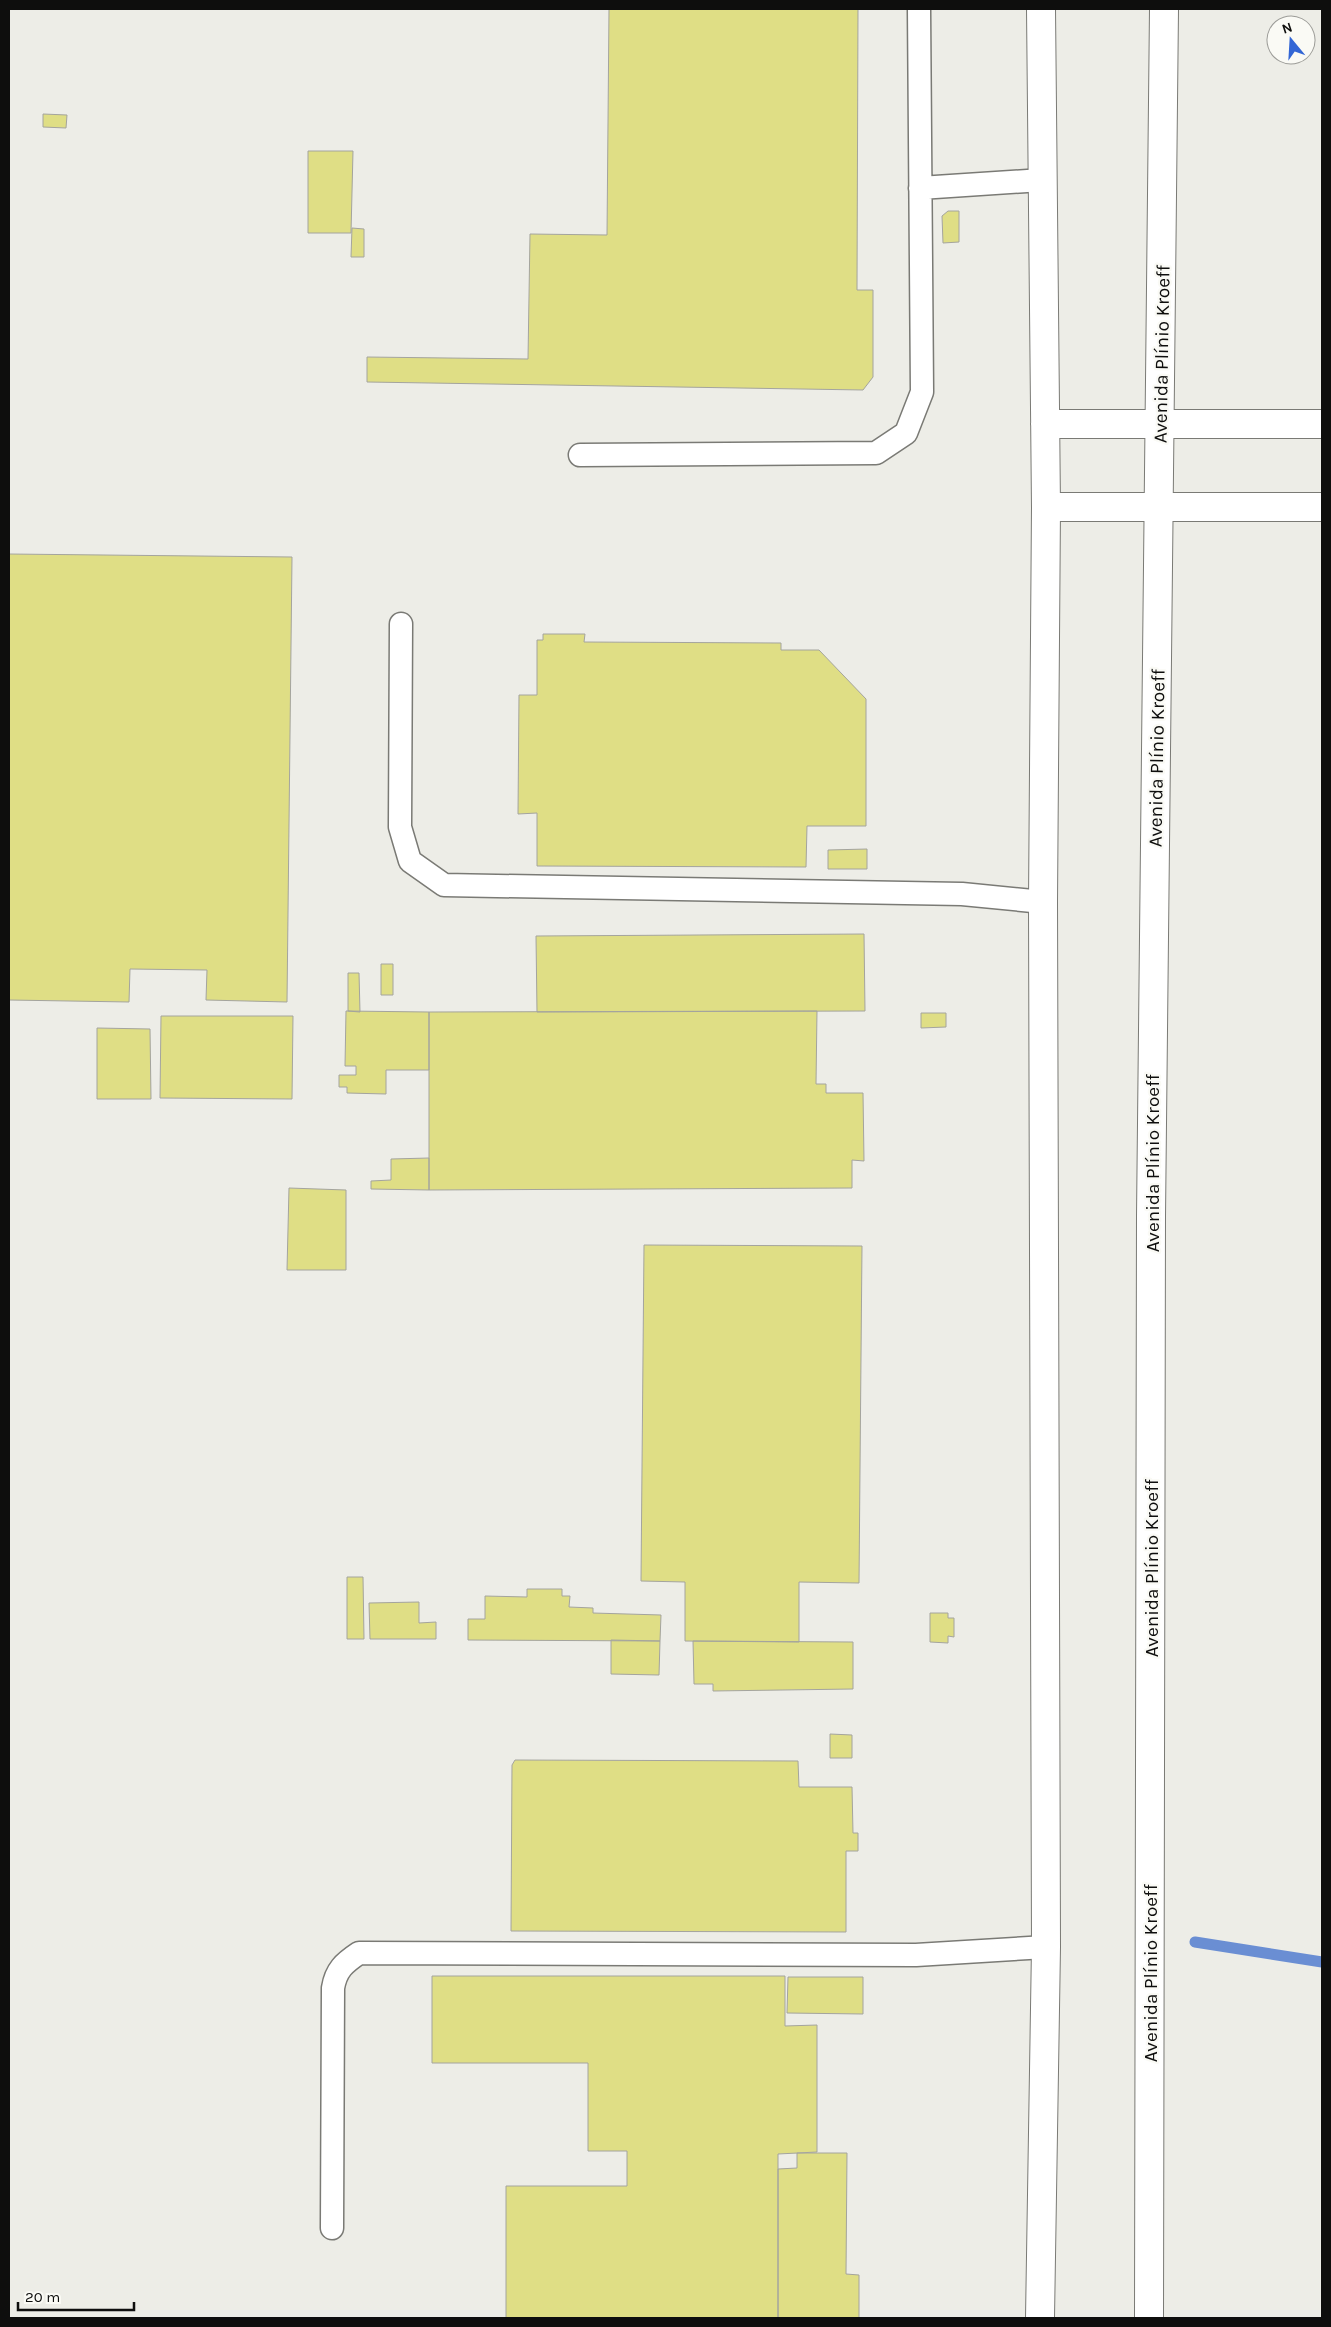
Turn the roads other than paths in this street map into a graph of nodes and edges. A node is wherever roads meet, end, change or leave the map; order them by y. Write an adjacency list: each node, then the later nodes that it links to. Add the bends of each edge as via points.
1 (919, 9): 5 (lane)
2 (1041, 9): 4 (main road)
3 (1164, 9): 7 (main road, Avenida Plínio Kroeff)
4 (1042, 180): 5 (lane); 6 (main road)
5 (920, 188): 9 (lane, via 922,392 906,433 876,452)
6 (1045, 424): 7 (main road); 11 (main road)
7 (1161, 424): 8 (main road); 12 (main road, Avenida Plínio Kroeff)
8 (1322, 424)
9 (580, 455)
10 (1322, 507): 12 (main road)
11 (1046, 508): 12 (main road); 14 (main road)
12 (1158, 508): 18 (main road, Avenida Plínio Kroeff, via 1151,1216)
13 (401, 624): 14 (lane, via 400,827 410,861 444,885 962,894)
14 (1043, 902): 15 (main road)
15 (1046, 1947): 16 (lane, via 916,1955 359,1953 343,1964 335,1976 333,1988); 17 (main road)
16 (332, 2228)
17 (1040, 2318)
18 (1149, 2318)

